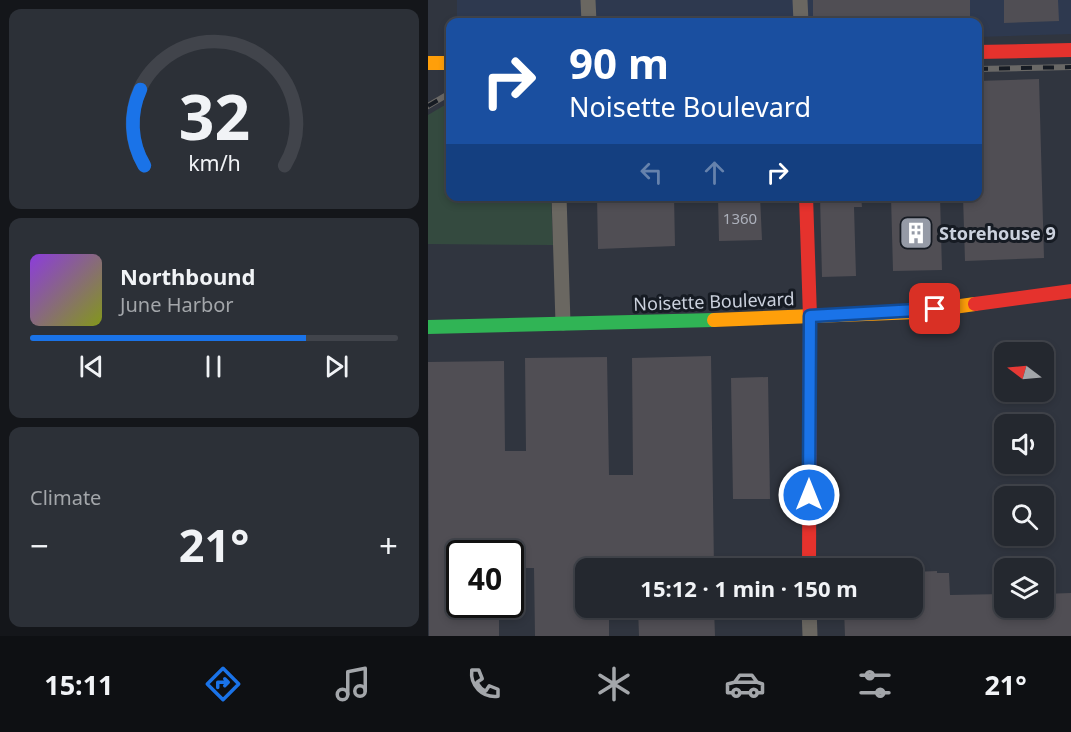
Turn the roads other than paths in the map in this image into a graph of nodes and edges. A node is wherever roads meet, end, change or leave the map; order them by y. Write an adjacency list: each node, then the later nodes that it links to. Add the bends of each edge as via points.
1 (588, 0): 3 (street)
2 (800, 0): 4 (street)
3 (589, 18)
4 (801, 18)
5 (1072, 50): 6 (street)
6 (982, 52)
7 (428, 63): 8 (street)
8 (446, 63)
9 (559, 201): 13 (street)
10 (806, 201): 12 (street)
11 (1072, 291): 12 (street, Noisette Boulevard, via 918,312)
12 (810, 316): 13 (street, Noisette Boulevard); 15 (street)
13 (563, 323): 14 (street, Noisette Boulevard)
14 (428, 327)
15 (809, 558)
16 (809, 618): 17 (street)
17 (810, 636)

